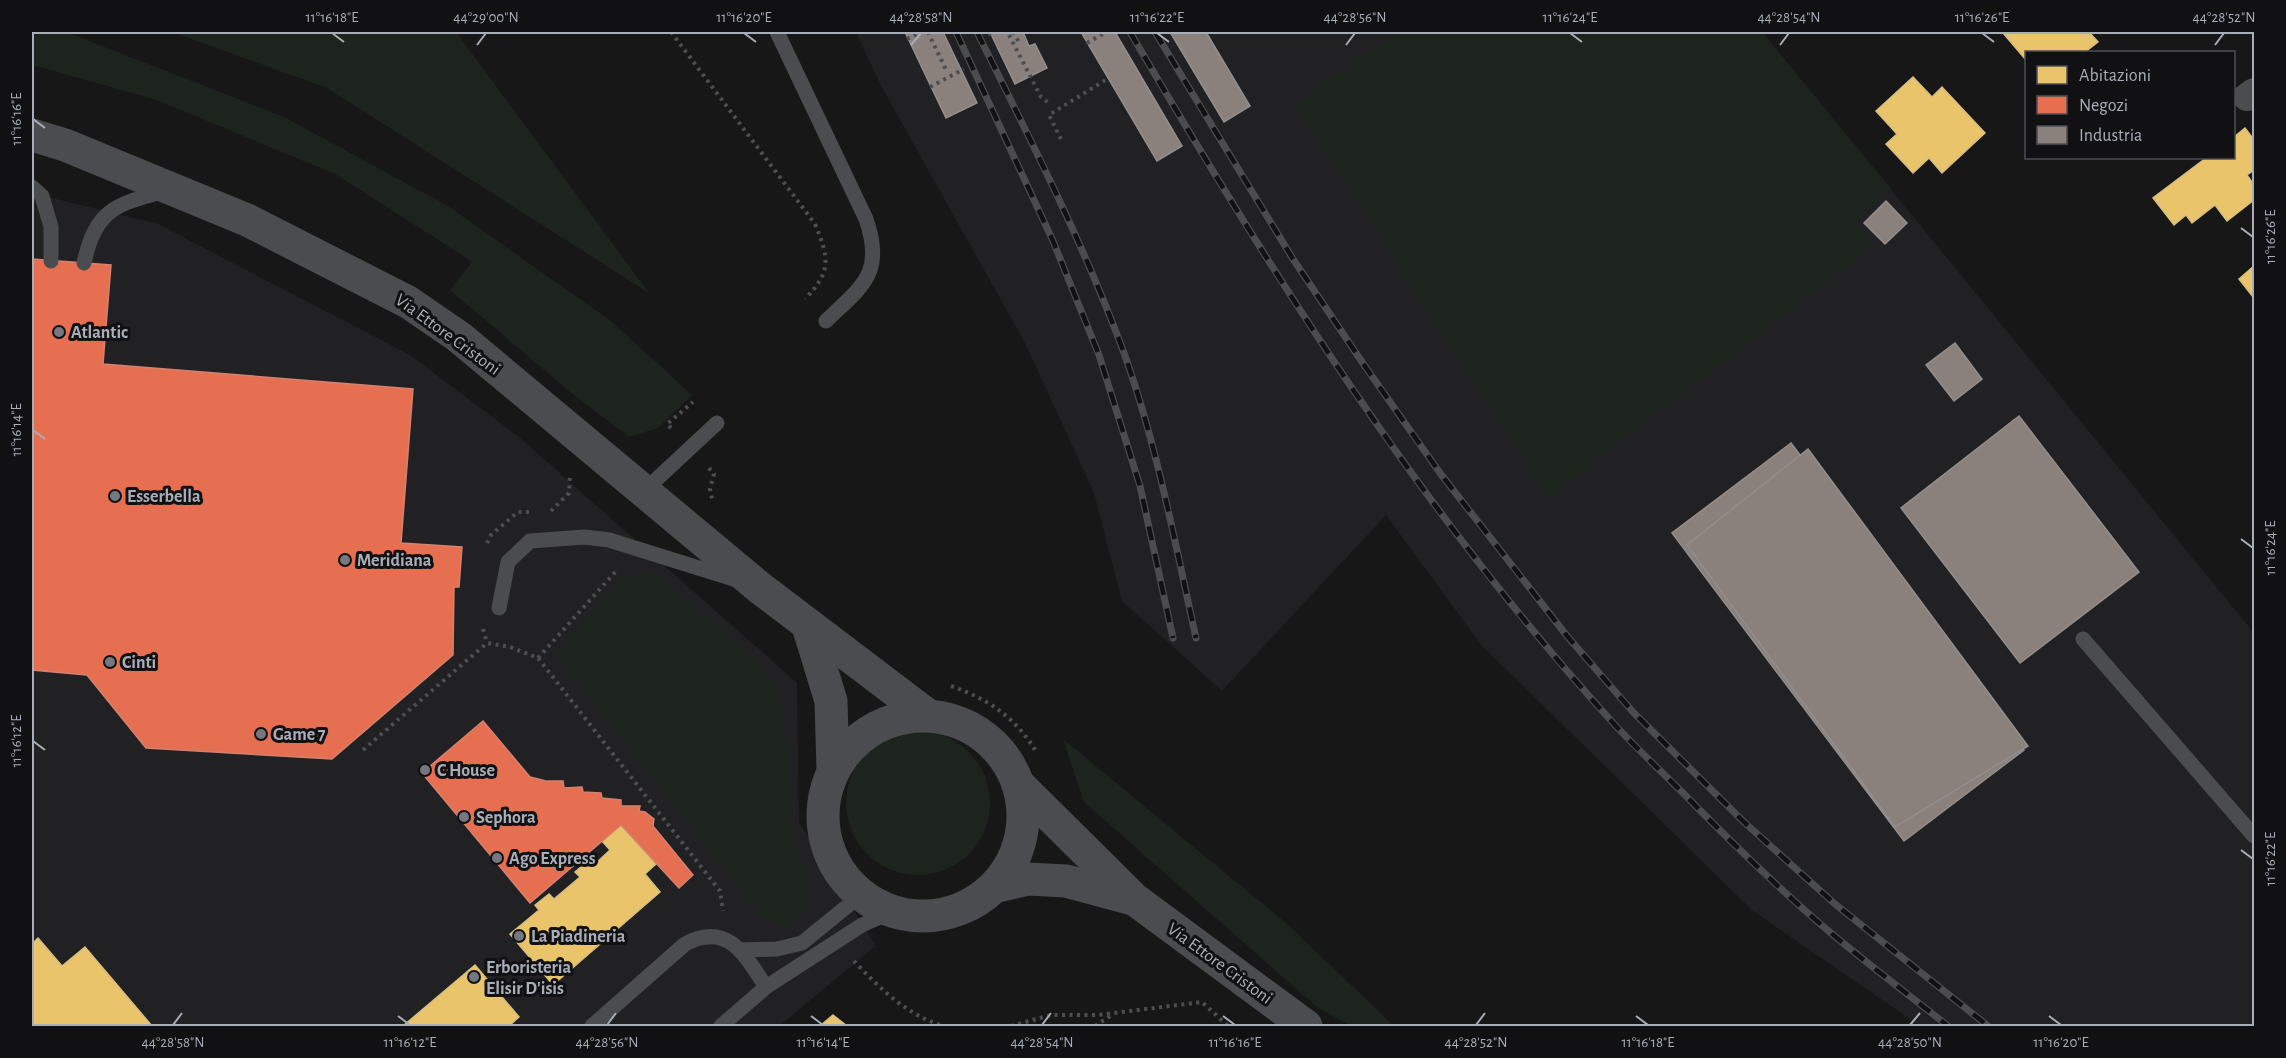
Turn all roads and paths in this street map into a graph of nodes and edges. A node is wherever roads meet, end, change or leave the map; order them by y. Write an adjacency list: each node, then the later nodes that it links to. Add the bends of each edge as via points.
1 (671, 32): 26 (path, via 815,224 825,248 826,270)
2 (777, 32): 27 (lane, via 873,237 870,271 859,291)
3 (921, 32): 10 (path)
4 (928, 32): 14 (path)
5 (994, 32): 8 (path)
6 (1013, 32): 12 (path)
7 (1103, 32): 11 (path)
8 (988, 34)
9 (1009, 35): 19 (path, via 1041,97)
10 (907, 39)
11 (1087, 43)
12 (1020, 44)
13 (963, 69): 15 (path)
14 (947, 72)
15 (950, 76): 17 (path); 18 (path)
16 (1107, 79): 21 (path, via 1049,115)
17 (953, 83)
18 (930, 87)
19 (1051, 105)
20 (32, 135): 23 (street, Via Ettore Cristoni)
21 (1061, 139)
22 (32, 186): 24 (lane, via 42,196 51,227)
23 (172, 189): 25 (lane, via 123,203 104,216 88,242); 31 (street, Via Ettore Cristoni, via 247,220 408,302 459,338)
24 (51, 261)
25 (84, 263)
26 (805, 299)
27 (826, 321)
28 (693, 402): 30 (path, via 667,424)
29 (717, 423): 31 (lane)
30 (671, 428)
31 (645, 490): 33 (street, Via Ettore Cristoni)
32 (620, 567): 37 (path)
33 (760, 588): 34 (lane, via 632,546 562,537 530,541 508,562); 35 (street, Via Ettore Cristoni)
34 (499, 608)
35 (808, 626): 38 (street, Via Ettore Cristoni); 40 (street, via 831,701)
36 (2083, 639): 42 (lane)
37 (538, 658): 39 (path, via 487,643); 47 (path, via 720,891)
38 (926, 714): 40 (street, via 897,718 870,729 851,745); 41 (street, via 958,720 989,739 1011,765)
39 (363, 750)
40 (834, 769): 44 (street, via 823,799 822,826 831,858)
41 (1019, 785): 43 (street, via 1023,828 1017,852); 45 (street, Via Ettore Cristoni)
42 (2254, 836)
43 (994, 887): 45 (street, Via Ettore Cristoni, via 1028,879 1066,881); 46 (street, via 966,907 946,914 923,917)
44 (861, 895): 46 (street); 48 (lane, via 802,943 777,949)
45 (1134, 899): 58 (street, Via Ettore Cristoni)
46 (891, 912): 50 (lane)
47 (725, 938): 48 (lane); 52 (lane, via 699,937 685,944)
48 (741, 950): 50 (lane)
49 (850, 957): 54 (path, via 906,1008)
50 (766, 987): 53 (lane)
51 (1114, 1013): 55 (path, via 1051,1015); 56 (path); 57 (path, via 1202,1002)
52 (592, 1026)
53 (721, 1026)
54 (944, 1026)
55 (1011, 1026)
56 (1095, 1026)
57 (1228, 1026)
58 (1306, 1026)

